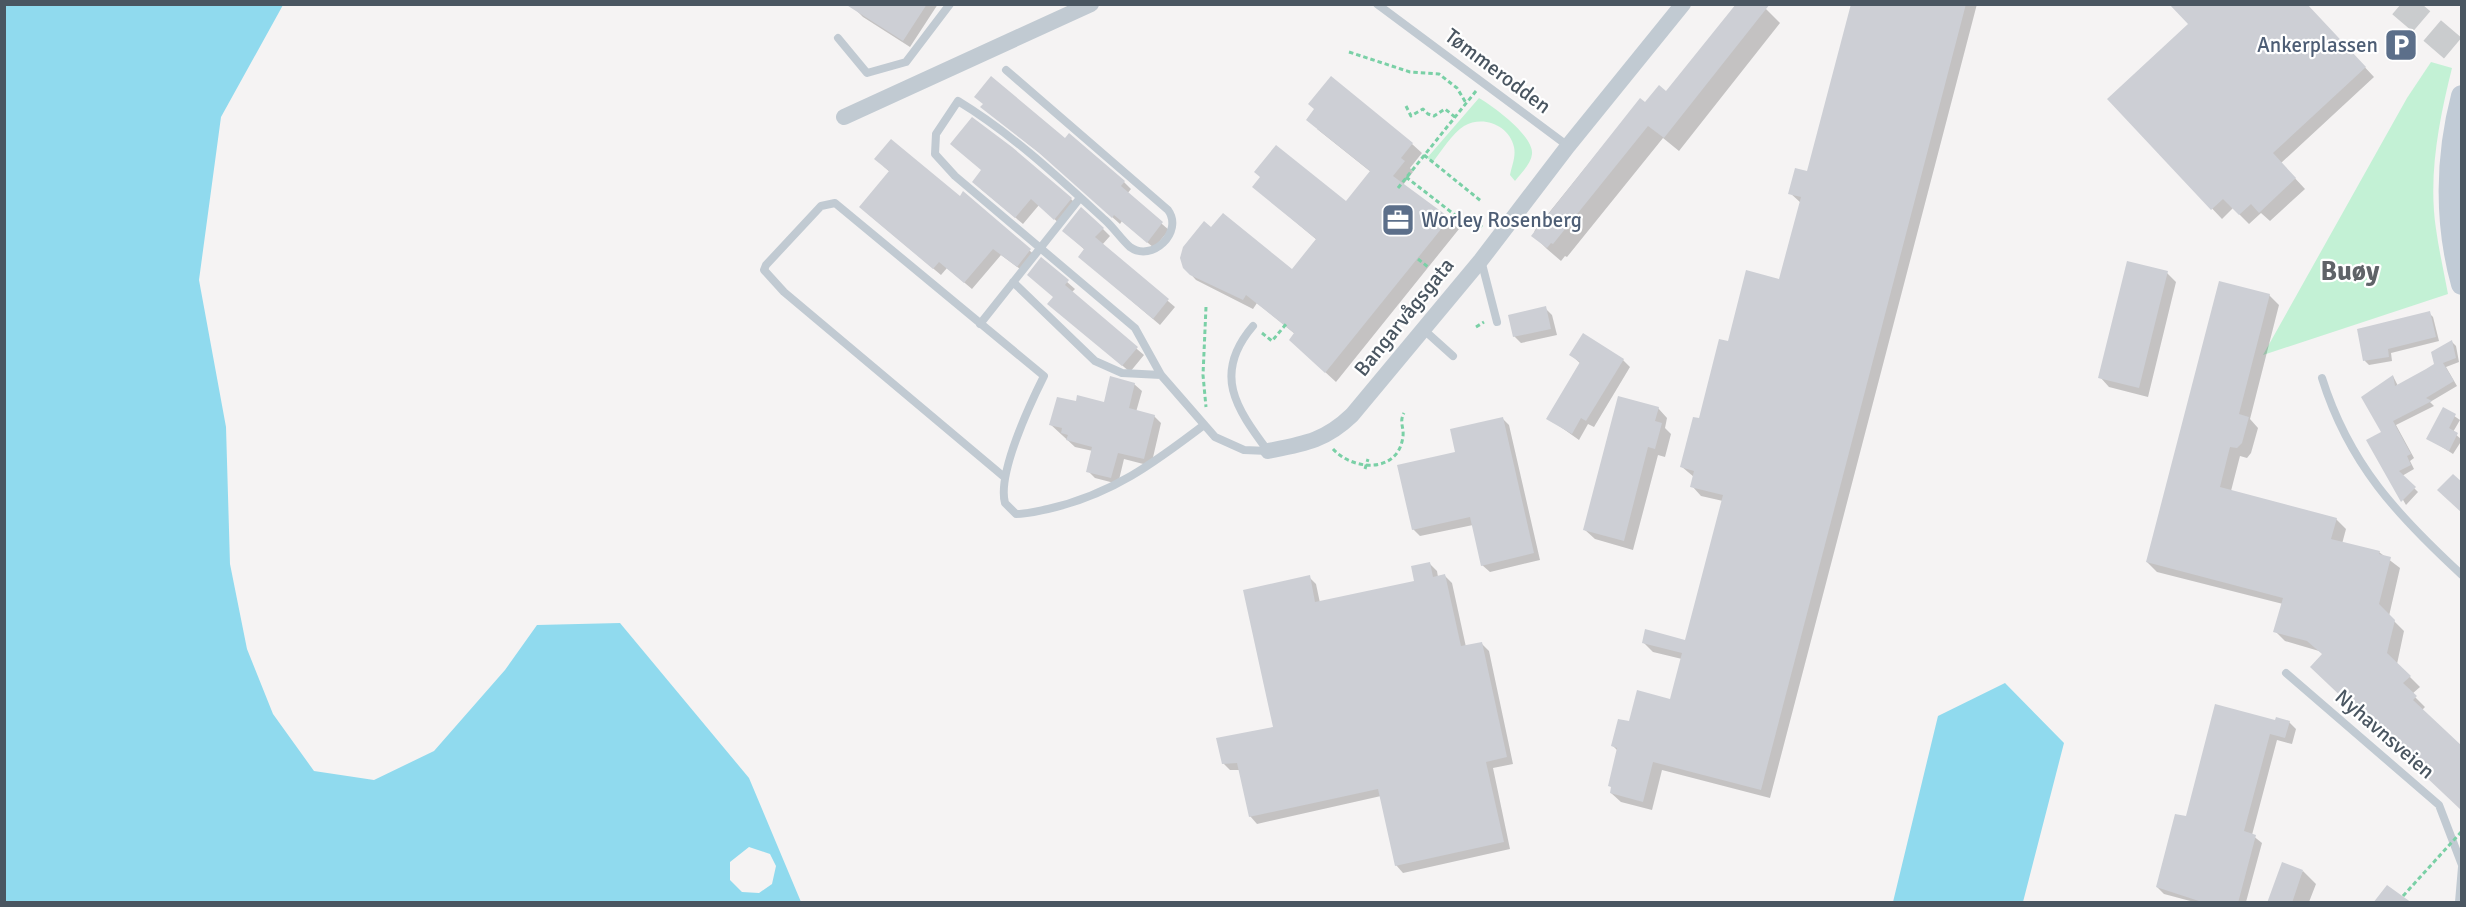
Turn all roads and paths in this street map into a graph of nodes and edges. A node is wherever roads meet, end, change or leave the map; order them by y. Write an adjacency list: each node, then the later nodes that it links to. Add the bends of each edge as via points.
1 (950, 4): 5 (lane, via 906,62 867,73)
2 (1091, 4): 12 (street)
3 (1377, 4): 8 (lane, Tømmerodden)
4 (1683, 4): 14 (street, Bangarvågsgata)
5 (838, 38)
6 (1349, 52): 10 (path, via 1410,72 1438,74 1457,88)
7 (1006, 70): 18 (lane, via 1168,210 1170,233 1154,250 1137,251)
8 (1483, 83): 10 (path); 14 (lane, Tømmerodden)
9 (2462, 96): 28 (main road, via 2451,159 2450,195 2451,231)
10 (1466, 103): 13 (path)
11 (1406, 106): 13 (path, via 1411,116 1423,109 1434,116 1445,109)
12 (844, 117)
13 (1455, 117): 15 (path)
14 (1568, 146): 25 (street, Bangarvågsgata)
15 (1424, 155): 16 (path); 19 (path)
16 (1406, 177): 17 (path); 21 (path)
17 (1398, 188)
18 (1080, 198): 23 (lane); 23 (lane, via 989,121 958,101 936,134 935,154 955,176)
19 (1481, 201)
20 (1468, 217): 22 (path)
21 (1464, 222)
22 (1482, 227)
23 (1040, 247): 27 (lane); 36 (lane, via 1135,328)
24 (1418, 259): 26 (path)
25 (1481, 260): 30 (lane); 34 (street, Bangarvågsgata)
26 (1428, 267)
27 (1013, 282): 32 (lane); 36 (lane, via 1095,361 1122,373)
28 (2462, 284)
29 (1206, 307): 40 (path, via 1203,392)
30 (1497, 322)
31 (1287, 323): 33 (path, via 1272,341)
32 (980, 324): 45 (lane, via 1044,376 1021,424); 45 (lane, via 835,203 821,206 765,265 764,270 784,292)
33 (1253, 326): 42 (lane, via 1233,357 1230,376 1241,414)
34 (1424, 330): 35 (lane); 42 (street, Bangarvågsgata, via 1335,431 1311,443)
35 (1453, 356)
36 (1161, 375): 39 (lane)
37 (2322, 378): 46 (lane, via 2345,439 2363,470 2386,501)
38 (1404, 413): 44 (path, via 1403,436 1396,454)
39 (1204, 425): 40 (lane); 45 (lane, via 1148,468 1066,505 1016,514 1005,503)
40 (1211, 433): 42 (lane, via 1235,447)
41 (1322, 450): 44 (path, via 1333,448 1341,457)
42 (1268, 451)
43 (1368, 459): 44 (path)
44 (1366, 467)
45 (1003, 476)
46 (2462, 575)
47 (2286, 673): 49 (lane, Nyhavnsveien, via 2439,805)
48 (2462, 831): 50 (path, bridge)
49 (2462, 866): 51 (lane, Nyhavnsveien)
50 (2403, 896)
51 (2459, 903)

